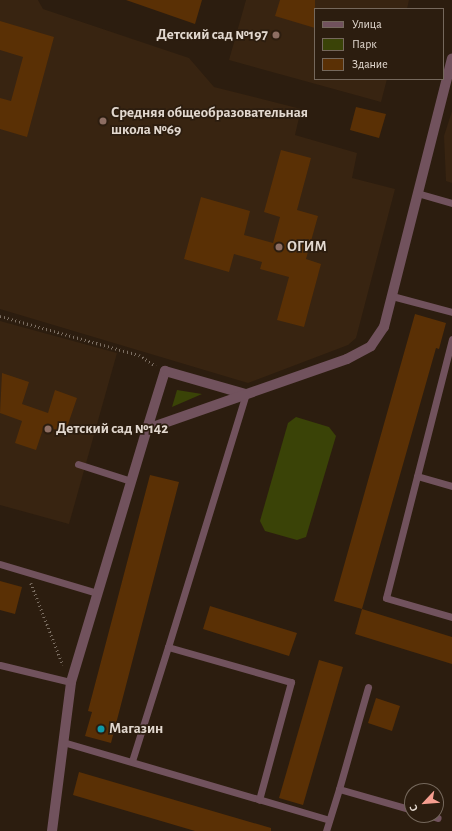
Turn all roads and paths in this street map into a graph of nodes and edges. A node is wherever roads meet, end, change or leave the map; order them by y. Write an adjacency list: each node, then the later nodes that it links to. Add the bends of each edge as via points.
1 (452, 58): 2 (street)
2 (417, 194): 3 (lane); 4 (street)
3 (452, 203)
4 (392, 296): 5 (lane); 9 (street, via 384,327 371,346 347,359)
5 (452, 312)
6 (0, 316): 8 (path, via 139,355)
7 (452, 340): 12 (lane)
8 (165, 372): 9 (street); 10 (street)
9 (246, 394): 10 (street); 19 (lane)
10 (147, 429): 13 (street)
11 (78, 464): 13 (lane)
12 (417, 476): 14 (lane); 18 (lane, via 386,598)
13 (130, 481): 17 (street)
14 (452, 486)
15 (0, 564): 16 (lane)
16 (32, 574): 17 (lane); 21 (path, via 31,585 64,661)
17 (97, 593): 22 (street)
18 (452, 617)
19 (168, 647): 25 (lane); 27 (lane, via 291,682)
20 (0, 665): 21 (lane)
21 (59, 679): 22 (lane)
22 (70, 682): 24 (street)
23 (368, 687): 26 (lane)
24 (63, 742): 25 (lane); 30 (street)
25 (132, 761): 27 (lane)
26 (339, 789): 28 (lane); 29 (lane)
27 (259, 800): 29 (lane)
28 (404, 808)
29 (329, 820): 31 (lane)
30 (52, 831)
31 (326, 831)

